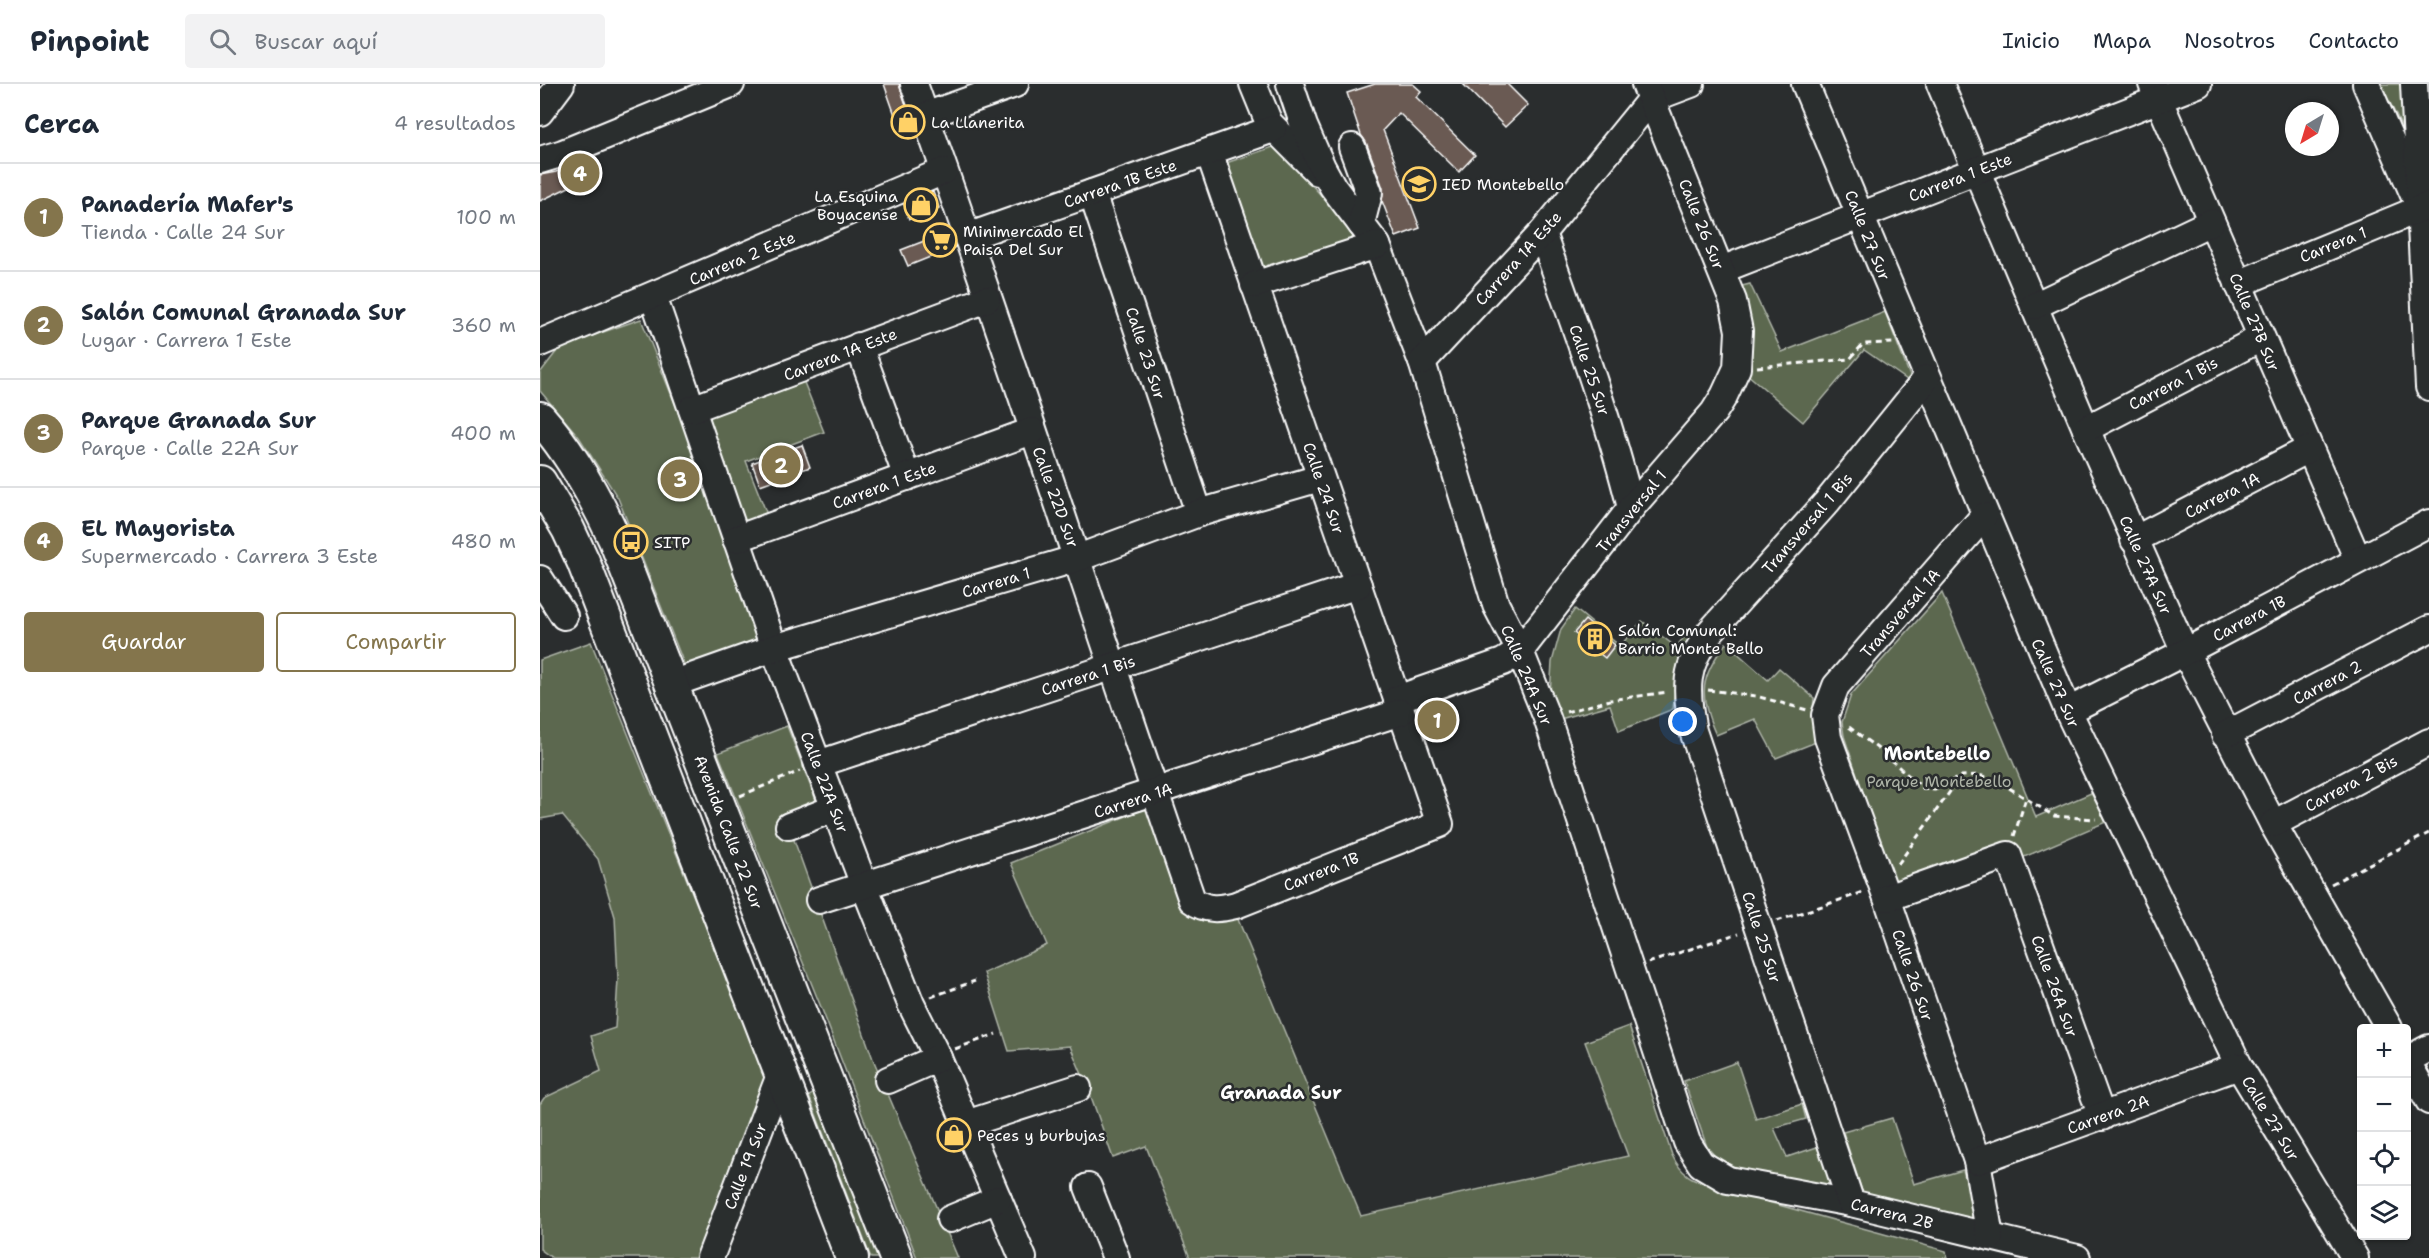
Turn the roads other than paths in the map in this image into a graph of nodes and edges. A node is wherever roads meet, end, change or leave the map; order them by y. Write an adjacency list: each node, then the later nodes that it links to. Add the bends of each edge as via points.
1 (561, 84): 15 (street)
2 (731, 84): 20 (street)
3 (914, 84): 16 (street, Calle 22D Sur)
4 (1015, 84): 16 (street)
5 (1253, 84): 17 (street, Calle 24A Sur)
6 (1290, 84): 23 (street, Calle 24A Sur)
7 (1691, 84): 13 (street)
8 (1805, 84): 26 (street, Calle 27 Sur)
9 (1940, 84): 22 (street, Calle 27A Sur)
10 (2198, 84): 14 (street, Carrera 1 Este)
11 (2366, 84): 25 (street)
12 (2414, 84): 25 (street)
13 (1648, 92): 29 (street, Carrera 1A Este); 32 (street, Calle 26 Sur)
14 (2155, 92): 22 (street, Carrera 1 Este); 27 (street, Calle 27B Sur)
15 (540, 112)
16 (925, 116): 21 (street, Calle 22D Sur)
17 (1273, 129): 19 (street, Carrera 1B Este); 23 (street, Calle 24A Sur)
18 (1352, 147): 28 (street, via 1370,193)
19 (1209, 152): 24 (street, Carrera 1B Este); 34 (street, Calle 24 Sur)
20 (540, 160)
21 (944, 171): 30 (street, Calle 22D Sur); 35 (street, Carrera 2 Este)
22 (1976, 171): 26 (street, Carrera 1 Este); 37 (street, Calle 27A Sur)
23 (1333, 187): 28 (street, Calle 24A Sur)
24 (1092, 193): 30 (street, Carrera 1B Este); 54 (street, Calle 23 Sur)
25 (2425, 207): 33 (street, Carrera 1); 44 (street)
26 (1860, 216): 32 (street, Carrera 1 Este); 43 (street, Calle 27 Sur)
27 (2211, 222): 33 (street, Calle 27B Sur); 37 (street)
28 (1361, 224): 31 (street, Calle 24A Sur)
29 (1542, 233): 41 (street, Carrera 1A Este); 53 (street, Calle 25 Sur, via 1617,451)
30 (967, 237): 36 (street, Calle 22D Sur)
31 (1377, 245): 34 (street); 41 (street, Calle 24A Sur)
32 (1721, 270): 42 (street, Calle 26 Sur, via 1739,331)
33 (2238, 284): 38 (street, Calle 27B Sur)
34 (1254, 285): 51 (street, Calle 24 Sur)
35 (653, 296): 39 (street, Carrera 2 Este); 45 (street, Calle 22A Sur)
36 (987, 299): 40 (street, Carrera 1A Este); 48 (street, Calle 22D Sur)
37 (2034, 306): 47 (street, Calle 27A Sur)
38 (2261, 338): 47 (street, Carrera 1 Bis); 49 (street, Calle 27B Sur)
39 (540, 343)
40 (859, 346): 45 (street, Carrera 1A Este); 50 (street)
41 (1422, 362): 66 (street, Calle 24A Sur, via 1496,606)
42 (1737, 368): 53 (street, Transversal 1, via 1714,412)
43 (1927, 378): 55 (street, Calle 27 Sur); 69 (street, Transversal 1 Bis, via 1827,502 1710,632 1694,654)
44 (2429, 387)
45 (692, 409): 57 (street, Calle 22A Sur)
46 (540, 418): 70 (main road, Avenida Calle 22 Sur, via 576,466 601,511)
47 (2086, 429): 58 (street, Calle 27A Sur)
48 (1032, 431): 50 (street, Carrera 1 Este); 59 (street, Calle 22D Sur)
49 (2309, 449): 58 (street, Carrera 1A); 60 (street, Calle 27B Sur)
50 (907, 477): 57 (street, Carrera 1 Este)
51 (1320, 478): 54 (street, Carrera 1); 62 (street, Calle 24 Sur)
52 (542, 489): 92 (main road, via 583,561)
53 (1631, 508): 66 (street, Transversal 1)
54 (1199, 513): 59 (street, Carrera 1)
55 (1984, 516): 72 (street, Calle 27 Sur); 73 (street, Transversal 1A, via 1836,686)
56 (2429, 523): 60 (street, Carrera 1B)
57 (736, 539): 65 (street, Calle 22A Sur)
58 (2134, 540): 67 (street, Calle 27A Sur)
59 (1078, 558): 65 (street, Carrera 1); 68 (street, Calle 22D Sur)
60 (2358, 560): 67 (street, Carrera 1B)
61 (540, 579): 63 (street)
62 (1358, 585): 68 (street, Carrera 1 Bis); 71 (street, Calle 24 Sur)
63 (564, 616)
64 (2429, 628): 74 (street, Carrera 2)
65 (774, 648): 70 (street, Carrera 1); 76 (street, Calle 22A Sur)
66 (1520, 651): 71 (street, Carrera 1A); 99 (street, Calle 24A Sur, via 1547,718 1687,1142 1695,1158)
67 (2185, 652): 72 (street, Carrera 1B); 74 (street, Calle 27A Sur)
68 (1112, 666): 76 (street, Carrera 1 Bis); 77 (street, Calle 22D Sur)
69 (1690, 668): 102 (street, Calle 25 Sur, via 1693,731)
70 (672, 684): 107 (main road, Avenida Calle 22 Sur)
71 (1399, 706): 77 (street, Carrera 1A); 79 (street, Calle 24 Sur)
72 (2068, 711): 90 (street, Calle 27 Sur)
73 (1825, 715): 83 (street, Calle 26 Sur, via 1832,748)
74 (2225, 735): 80 (street, Calle 27A Sur)
75 (2429, 742): 80 (street, Carrera 2 Bis)
76 (818, 764): 78 (street, Calle 22A Sur)
77 (1155, 793): 82 (street, Carrera 1A); 85 (street, Calle 22D Sur, via 1192,900)
78 (835, 808): 81 (street); 82 (street, Calle 22A Sur)
79 (1440, 824): 85 (street, Carrera 1B, via 1236,905 1220,909)
80 (2273, 825): 86 (street, Calle 27A Sur)
81 (789, 826)
82 (864, 885): 84 (street, Carrera 1A); 88 (street, Calle 22A Sur, via 911,1004)
83 (1884, 892): 96 (street, Calle 26A Sur, via 2008,855); 98 (street, Calle 26 Sur)
84 (819, 900)
85 (1201, 907)
86 (2386, 1024)
87 (2429, 1048): 89 (street)
88 (937, 1057): 93 (street); 97 (street, Calle 22A Sur)
89 (2411, 1058)
90 (2239, 1066): 96 (street, Carrera 2A); 111 (street, Calle 27 Sur)
91 (2411, 1067): 95 (street)
92 (780, 1075): 105 (street, Calle 19 Sur); 106 (main road)
93 (888, 1080)
94 (1078, 1088): 97 (street)
95 (2429, 1101)
96 (2102, 1117): 98 (street, Carrera 2A)
97 (966, 1124): 101 (street, Calle 22A Sur)
98 (1977, 1161): 104 (street, Calle 26 Sur)
99 (1708, 1169): 102 (street, Carrera 2B, via 1728,1180)
100 (1088, 1187): 109 (street)
101 (998, 1200): 103 (street); 108 (street, Calle 22A Sur)
102 (1851, 1203): 104 (street, Carrera 2B)
103 (950, 1219)
104 (1990, 1237): 110 (street, Carrera 2B)
105 (710, 1258)
106 (852, 1258)
107 (896, 1258)
108 (1023, 1258)
109 (1116, 1258)
110 (2077, 1258)
111 (2355, 1258)

